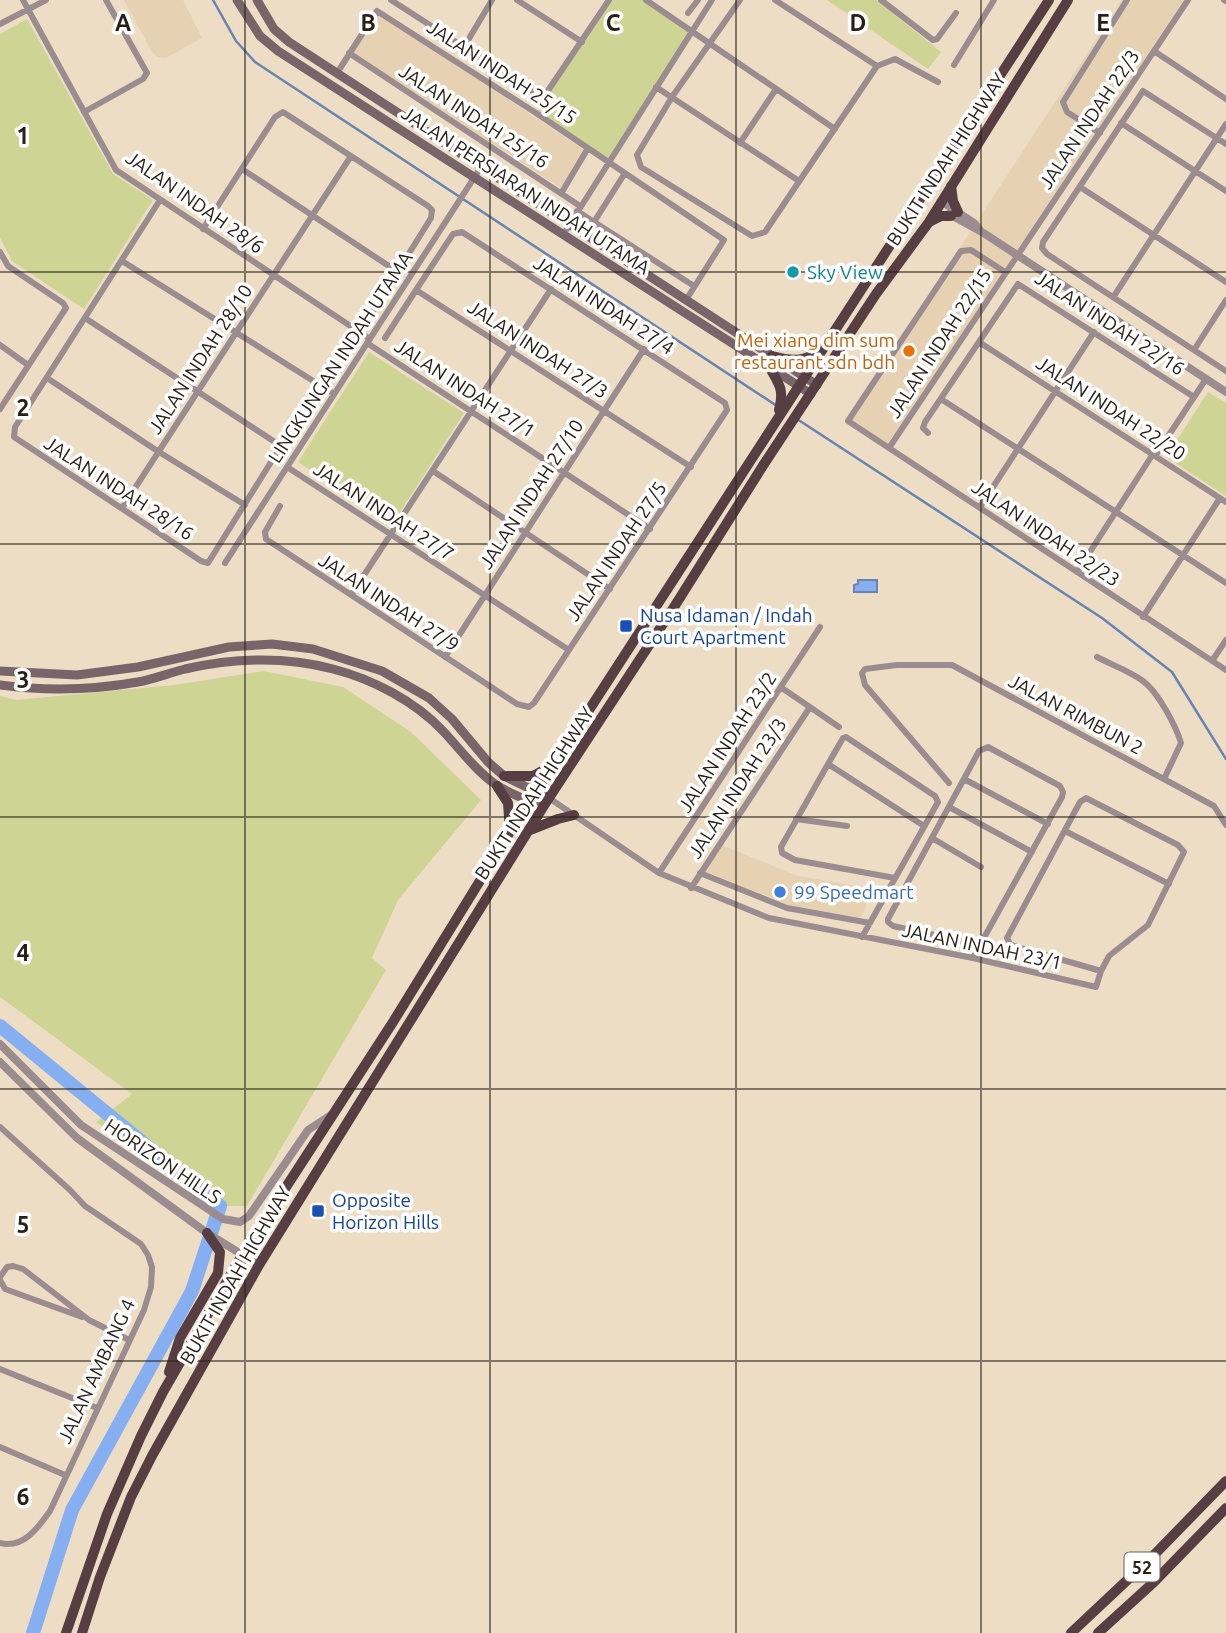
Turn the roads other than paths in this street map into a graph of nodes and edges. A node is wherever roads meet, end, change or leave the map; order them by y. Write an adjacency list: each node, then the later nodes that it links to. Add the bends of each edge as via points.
1 (23, 0): 21 (street, JALAN INDAH 28/6)
2 (46, 0): 21 (street)
3 (106, 0): 39 (street, via 147,73)
4 (237, 0): 55 (main road, JALAN PERSIARAN INDAH UTAMA, via 260,36 278,51)
5 (257, 0): 33 (main road, JALAN PERSIARAN INDAH UTAMA, via 274,29)
6 (391, 0): 28 (street)
7 (492, 0): 28 (street)
8 (517, 0): 26 (street)
9 (609, 0): 26 (street)
10 (646, 0): 25 (street)
11 (698, 0): 22 (street)
12 (712, 0): 25 (street)
13 (740, 0): 27 (street)
14 (775, 0): 32 (street)
15 (881, 0): 23 (street, via 933,40)
16 (993, 0): 31 (street)
17 (1049, 0): 54 (highway, BUKIT INDAH HIGHWAY)
18 (1068, 0): 57 (highway, BUKIT INDAH HIGHWAY)
19 (1126, 0): 43 (street, via 1063,102 1068,112)
20 (1188, 0): 29 (street, JALAN INDAH 22/3)
21 (28, 10): 24 (street); 39 (street, JALAN INDAH 28/6)
22 (688, 13)
23 (956, 13)
24 (0, 24)
25 (692, 30): 27 (street); 35 (street)
26 (582, 42): 28 (street, via 543,98)
27 (709, 42): 36 (street); 37 (street)
28 (464, 47)
29 (1154, 51): 38 (street); 43 (street, JALAN INDAH 22/3)
30 (349, 53): 33 (street); 47 (street, JALAN INDAH 25/15, via 377,11); 60 (street, JALAN INDAH 25/16)
31 (954, 65)
32 (877, 66): 34 (street, via 895,60); 42 (street)
33 (337, 73): 50 (main road, JALAN PERSIARAN INDAH UTAMA)
34 (938, 82)
35 (656, 87): 37 (street); 49 (street)
36 (776, 89): 42 (street); 45 (street)
37 (672, 97): 45 (street); 56 (street, via 637,155 641,167 752,236 765,232)
38 (1226, 99)
39 (84, 112): 61 (street, JALAN INDAH 28/6, via 116,170)
40 (1121, 122): 44 (street, via 1146,91); 52 (street); 58 (street)
41 (1226, 124): 44 (street)
42 (835, 129): 56 (street)
43 (1100, 133): 74 (street, JALAN INDAH 22/3)
44 (1217, 138): 46 (street); 52 (street)
45 (740, 143): 56 (street)
46 (1226, 144)
47 (588, 148): 49 (street, JALAN INDAH 25/15); 60 (street)
48 (351, 156): 51 (street, via 283,113 275,117); 66 (street, JALAN INDAH 28/10); 77 (street, via 432,211)
49 (608, 162): 53 (street, JALAN INDAH 25/15); 64 (street)
50 (481, 167): 55 (street, LINGKUNGAN INDAH UTAMA); 69 (main road, JALAN PERSIARAN INDAH UTAMA)
51 (242, 169): 66 (street); 70 (street)
52 (1196, 171): 59 (street); 72 (street)
53 (625, 173): 67 (street); 82 (street, JALAN INDAH 25/15, via 724,240)
54 (935, 176): 62 (highway); 63 (highway, BUKIT INDAH HIGHWAY)
55 (475, 178): 71 (main road, JALAN PERSIARAN INDAH UTAMA); 93 (street, LINGKUNGAN INDAH UTAMA)
56 (799, 181)
57 (951, 186): 62 (highway, BUKIT INDAH HIGHWAY); 65 (highway)
58 (1080, 187): 72 (street); 85 (street, via 1042,247)
59 (1226, 191)
60 (562, 192): 64 (street, JALAN INDAH 25/16)
61 (160, 200): 70 (street, JALAN INDAH 28/6); 75 (street)
62 (938, 204): 63 (highway); 65 (street); 68 (highway, BUKIT INDAH HIGHWAY)
63 (915, 208): 94 (highway, BUKIT INDAH HIGHWAY)
64 (579, 209): 67 (street, JALAN INDAH 25/16); 69 (street)
65 (955, 214): 68 (highway); 74 (street, via 974,223)
66 (312, 216): 77 (street); 80 (street, JALAN INDAH 28/10)
67 (594, 222): 82 (street, JALAN INDAH 25/16)
68 (929, 222): 107 (highway, BUKIT INDAH HIGHWAY)
69 (569, 224): 71 (street); 86 (main road, JALAN PERSIARAN INDAH UTAMA)
70 (203, 229): 80 (street, JALAN INDAH 28/6)
71 (563, 235): 102 (main road, JALAN PERSIARAN INDAH UTAMA)
72 (1154, 236): 81 (street); 85 (street)
73 (0, 252): 76 (street)
74 (1015, 256): 78 (street, JALAN INDAH 22/15); 105 (street)
75 (122, 261): 88 (street); 89 (street)
76 (8, 267): 79 (street); 101 (street, via 65,305)
77 (398, 272): 90 (street)
78 (1005, 272): 122 (street, JALAN INDAH 22/15); 122 (street, JALAN INDAH 22/23, via 963,249 848,421)
79 (0, 273)
80 (273, 276): 89 (street, JALAN INDAH 28/10); 90 (street, JALAN INDAH 28/6)
81 (1226, 282)
82 (694, 286): 86 (street)
83 (551, 289): 84 (street, JALAN INDAH 27/4, via 458,231); 97 (street, JALAN INDAH 27/4); 98 (street)
84 (416, 290): 92 (street); 98 (street, JALAN INDAH 27/3)
85 (1114, 296): 99 (street)
86 (686, 300): 100 (main road, JALAN PERSIARAN INDAH UTAMA)
87 (1226, 300): 99 (street)
88 (85, 318): 104 (street); 109 (street)
89 (236, 332): 109 (street, JALAN INDAH 28/10); 111 (street)
90 (360, 332): 93 (street, JALAN INDAH 28/6)
91 (1094, 332): 95 (street, JALAN INDAH 22/16, via 1018,284); 108 (street); 113 (street, JALAN INDAH 22/16)
92 (385, 338)
93 (369, 341): 111 (street, LINGKUNGAN INDAH UTAMA); 117 (street, JALAN INDAH 27/1)
94 (829, 341): 100 (highway, via 804,360); 106 (highway, BUKIT INDAH HIGHWAY)
95 (979, 342): 108 (street, JALAN INDAH 22/20); 114 (street, JALAN INDAH 22/16)
96 (0, 345): 101 (street)
97 (644, 349): 116 (street, JALAN INDAH 27/4, via 725,402); 118 (street, JALAN INDAH 27/10)
98 (511, 350): 117 (street); 118 (street, JALAN INDAH 27/3)
99 (1194, 350): 103 (street)
100 (772, 356): 106 (main road, JALAN PERSIARAN INDAH UTAMA)
101 (28, 365): 115 (street)
102 (770, 368): 106 (main road, JALAN PERSIARAN INDAH UTAMA); 112 (highway)
103 (1226, 371)
104 (47, 377): 124 (street); 134 (street, JALAN INDAH 28/16, via 15,427 14,437)
105 (1206, 379): 110 (street); 113 (street)
106 (802, 382): 107 (main road, JALAN PERSIARAN INDAH UTAMA); 112 (highway, BUKIT INDAH HIGHWAY)
107 (814, 390): 168 (highway, BUKIT INDAH HIGHWAY)
108 (1055, 391): 123 (street); 125 (street, JALAN INDAH 22/20)
109 (197, 392): 121 (street); 124 (street, JALAN INDAH 28/10)
110 (1226, 392)
111 (334, 394): 126 (street, LINGKUNGAN INDAH UTAMA)
112 (786, 397): 160 (highway, BUKIT INDAH HIGHWAY, via 778,418)
113 (1194, 397): 125 (street)
114 (942, 399): 120 (street, JALAN INDAH 22/16, via 925,422 923,428); 123 (street)
115 (0, 409)
116 (727, 410): 127 (street, JALAN INDAH 27/5)
117 (471, 411): 128 (street); 129 (street, JALAN INDAH 27/1)
118 (604, 411): 127 (street, JALAN INDAH 27/3); 129 (street, JALAN INDAH 27/10)
119 (296, 422): 121 (street)
120 (928, 433)
121 (281, 446): 131 (street)
122 (889, 448): 133 (street, JALAN INDAH 22/23)
123 (1018, 449): 133 (street); 135 (street)
124 (159, 452): 131 (street); 134 (street, JALAN INDAH 28/10)
125 (1154, 455): 130 (street, JALAN INDAH 22/20); 135 (street)
126 (287, 467): 138 (street, JALAN INDAH 27/7); 140 (street, LINGKUNGAN INDAH UTAMA)
127 (691, 467): 136 (street, JALAN INDAH 27/5)
128 (433, 471): 137 (street); 138 (street)
129 (564, 472): 136 (street, JALAN INDAH 27/1); 137 (street, JALAN INDAH 27/10)
130 (1223, 500): 139 (street)
131 (245, 505): 134 (street, JALAN INDAH 28/16, via 208,563)
132 (280, 506): 144 (street, JALAN INDAH 27/9, via 265,531 266,539)
133 (980, 507): 141 (street, JALAN INDAH 22/23)
134 (122, 508)
135 (1116, 512): 139 (street); 141 (street)
136 (650, 529): 143 (street, JALAN INDAH 27/5)
137 (525, 532): 143 (street); 145 (street, JALAN INDAH 27/10)
138 (392, 535): 144 (street); 145 (street, JALAN INDAH 27/7)
139 (1183, 556): 142 (street); 146 (street)
140 (225, 563)
141 (1076, 572): 146 (street, JALAN INDAH 22/23)
142 (1226, 583)
143 (610, 589): 149 (street, JALAN INDAH 27/5)
144 (351, 595): 150 (street, JALAN INDAH 27/9)
145 (485, 595): 149 (street, JALAN INDAH 27/7); 150 (street, JALAN INDAH 27/10)
146 (1143, 617): 152 (street, JALAN INDAH 22/23)
147 (820, 627): 156 (street, JALAN INDAH 23/2)
148 (1226, 640): 152 (street)
149 (569, 650): 157 (street, JALAN INDAH 27/5)
150 (445, 657): 157 (street, JALAN INDAH 27/9, via 517,704)
151 (1097, 657): 164 (street, via 1151,688 1177,730 1181,743)
152 (1212, 661): 153 (street, JALAN INDAH 22/23)
153 (1226, 670)
154 (0, 671): 162 (main road, via 77,675 229,647 272,644 313,649 382,671 429,698)
155 (0, 685): 166 (main road, via 80,688 138,682 230,660 271,659 334,669 419,708)
156 (782, 688): 158 (street); 182 (street, JALAN INDAH 23/2)
157 (529, 707)
158 (810, 707): 159 (street); 183 (street, JALAN INDAH 23/3)
159 (839, 727)
160 (558, 762): 162 (highway, via 533,776); 167 (highway, BUKIT INDAH HIGHWAY)
161 (828, 764): 171 (street); 175 (street); 175 (street, via 846,737 935,796 938,802)
162 (504, 776): 167 (main road)
163 (964, 779): 169 (street); 172 (street); 172 (street, via 982,749 1015,761 1062,789)
164 (1164, 779): 165 (street, JALAN RIMBUN 2, via 952,665 865,668 865,685); 173 (street, JALAN RIMBUN 2, via 1214,806)
165 (949, 783)
166 (498, 786): 167 (main road); 178 (highway, via 508,803)
167 (533, 797): 168 (main road); 178 (highway, BUKIT INDAH HIGHWAY)
168 (546, 803): 170 (street, JALAN INDAH 23/1); 176 (highway, BUKIT INDAH HIGHWAY)
169 (949, 807): 179 (street); 180 (street)
170 (574, 815): 176 (highway); 182 (street, JALAN INDAH 23/1)
171 (796, 819): 174 (street); 184 (street, via 781,847 787,856)
172 (1048, 824): 180 (street)
173 (1226, 825)
174 (847, 826)
175 (924, 826): 184 (street)
176 (529, 830): 198 (highway, BUKIT INDAH HIGHWAY)
177 (1065, 831): 185 (street); 185 (street, via 1082,799 1088,799 1182,848 1183,857); 191 (street, via 1008,941)
178 (510, 832): 194 (highway, BUKIT INDAH HIGHWAY)
179 (932, 838): 181 (street); 189 (street, via 888,922)
180 (1032, 852): 189 (street)
181 (981, 867)
182 (659, 873): 186 (street, JALAN INDAH 23/1)
183 (700, 873): 186 (street, JALAN INDAH 23/3); 187 (street, via 787,908)
184 (895, 878): 187 (street)
185 (1169, 884): 191 (street, via 1148,925 1109,956)
186 (691, 888): 188 (street, JALAN INDAH 23/1, via 769,918)
187 (870, 923): 188 (street)
188 (862, 937): 190 (street, JALAN INDAH 23/1)
189 (980, 945): 190 (street)
190 (973, 958): 191 (street, JALAN INDAH 23/1, via 1096,987)
191 (1101, 971)
192 (0, 1044): 194 (street, HORIZON HILLS, via 81,1125 231,1222 249,1216 308,1130)
193 (0, 1062): 196 (street, HORIZON HILLS, via 77,1138)
194 (333, 1114): 197 (highway, BUKIT INDAH HIGHWAY)
195 (0, 1127): 201 (street, JALAN AMBANG 4, via 85,1206 130,1235 148,1255 151,1287)
196 (207, 1233): 197 (street, HORIZON HILLS); 203 (highway, via 220,1252 218,1273 180,1338)
197 (242, 1255): 198 (street, HORIZON HILLS); 203 (highway, BUKIT INDAH HIGHWAY)
198 (259, 1265): 210 (highway, BUKIT INDAH HIGHWAY, via 131,1497)
199 (0, 1278): 200 (street, via 5,1289); 200 (street, via 7,1267 23,1269)
200 (89, 1320): 201 (street)
201 (129, 1340): 204 (street, JALAN AMBANG 4)
202 (0, 1369): 204 (street)
203 (163, 1392): 211 (highway, BUKIT INDAH HIGHWAY, via 107,1514)
204 (97, 1408): 206 (street, JALAN AMBANG 4)
205 (0, 1447): 206 (street)
206 (65, 1475): 209 (street, JALAN AMBANG 4, via 41,1524 22,1541 9,1546)
207 (1226, 1481): 212 (highway, 52)
208 (1226, 1508): 213 (highway, 52)
209 (0, 1543)
210 (83, 1631)
211 (66, 1633)
212 (1071, 1633)
213 (1098, 1633)

